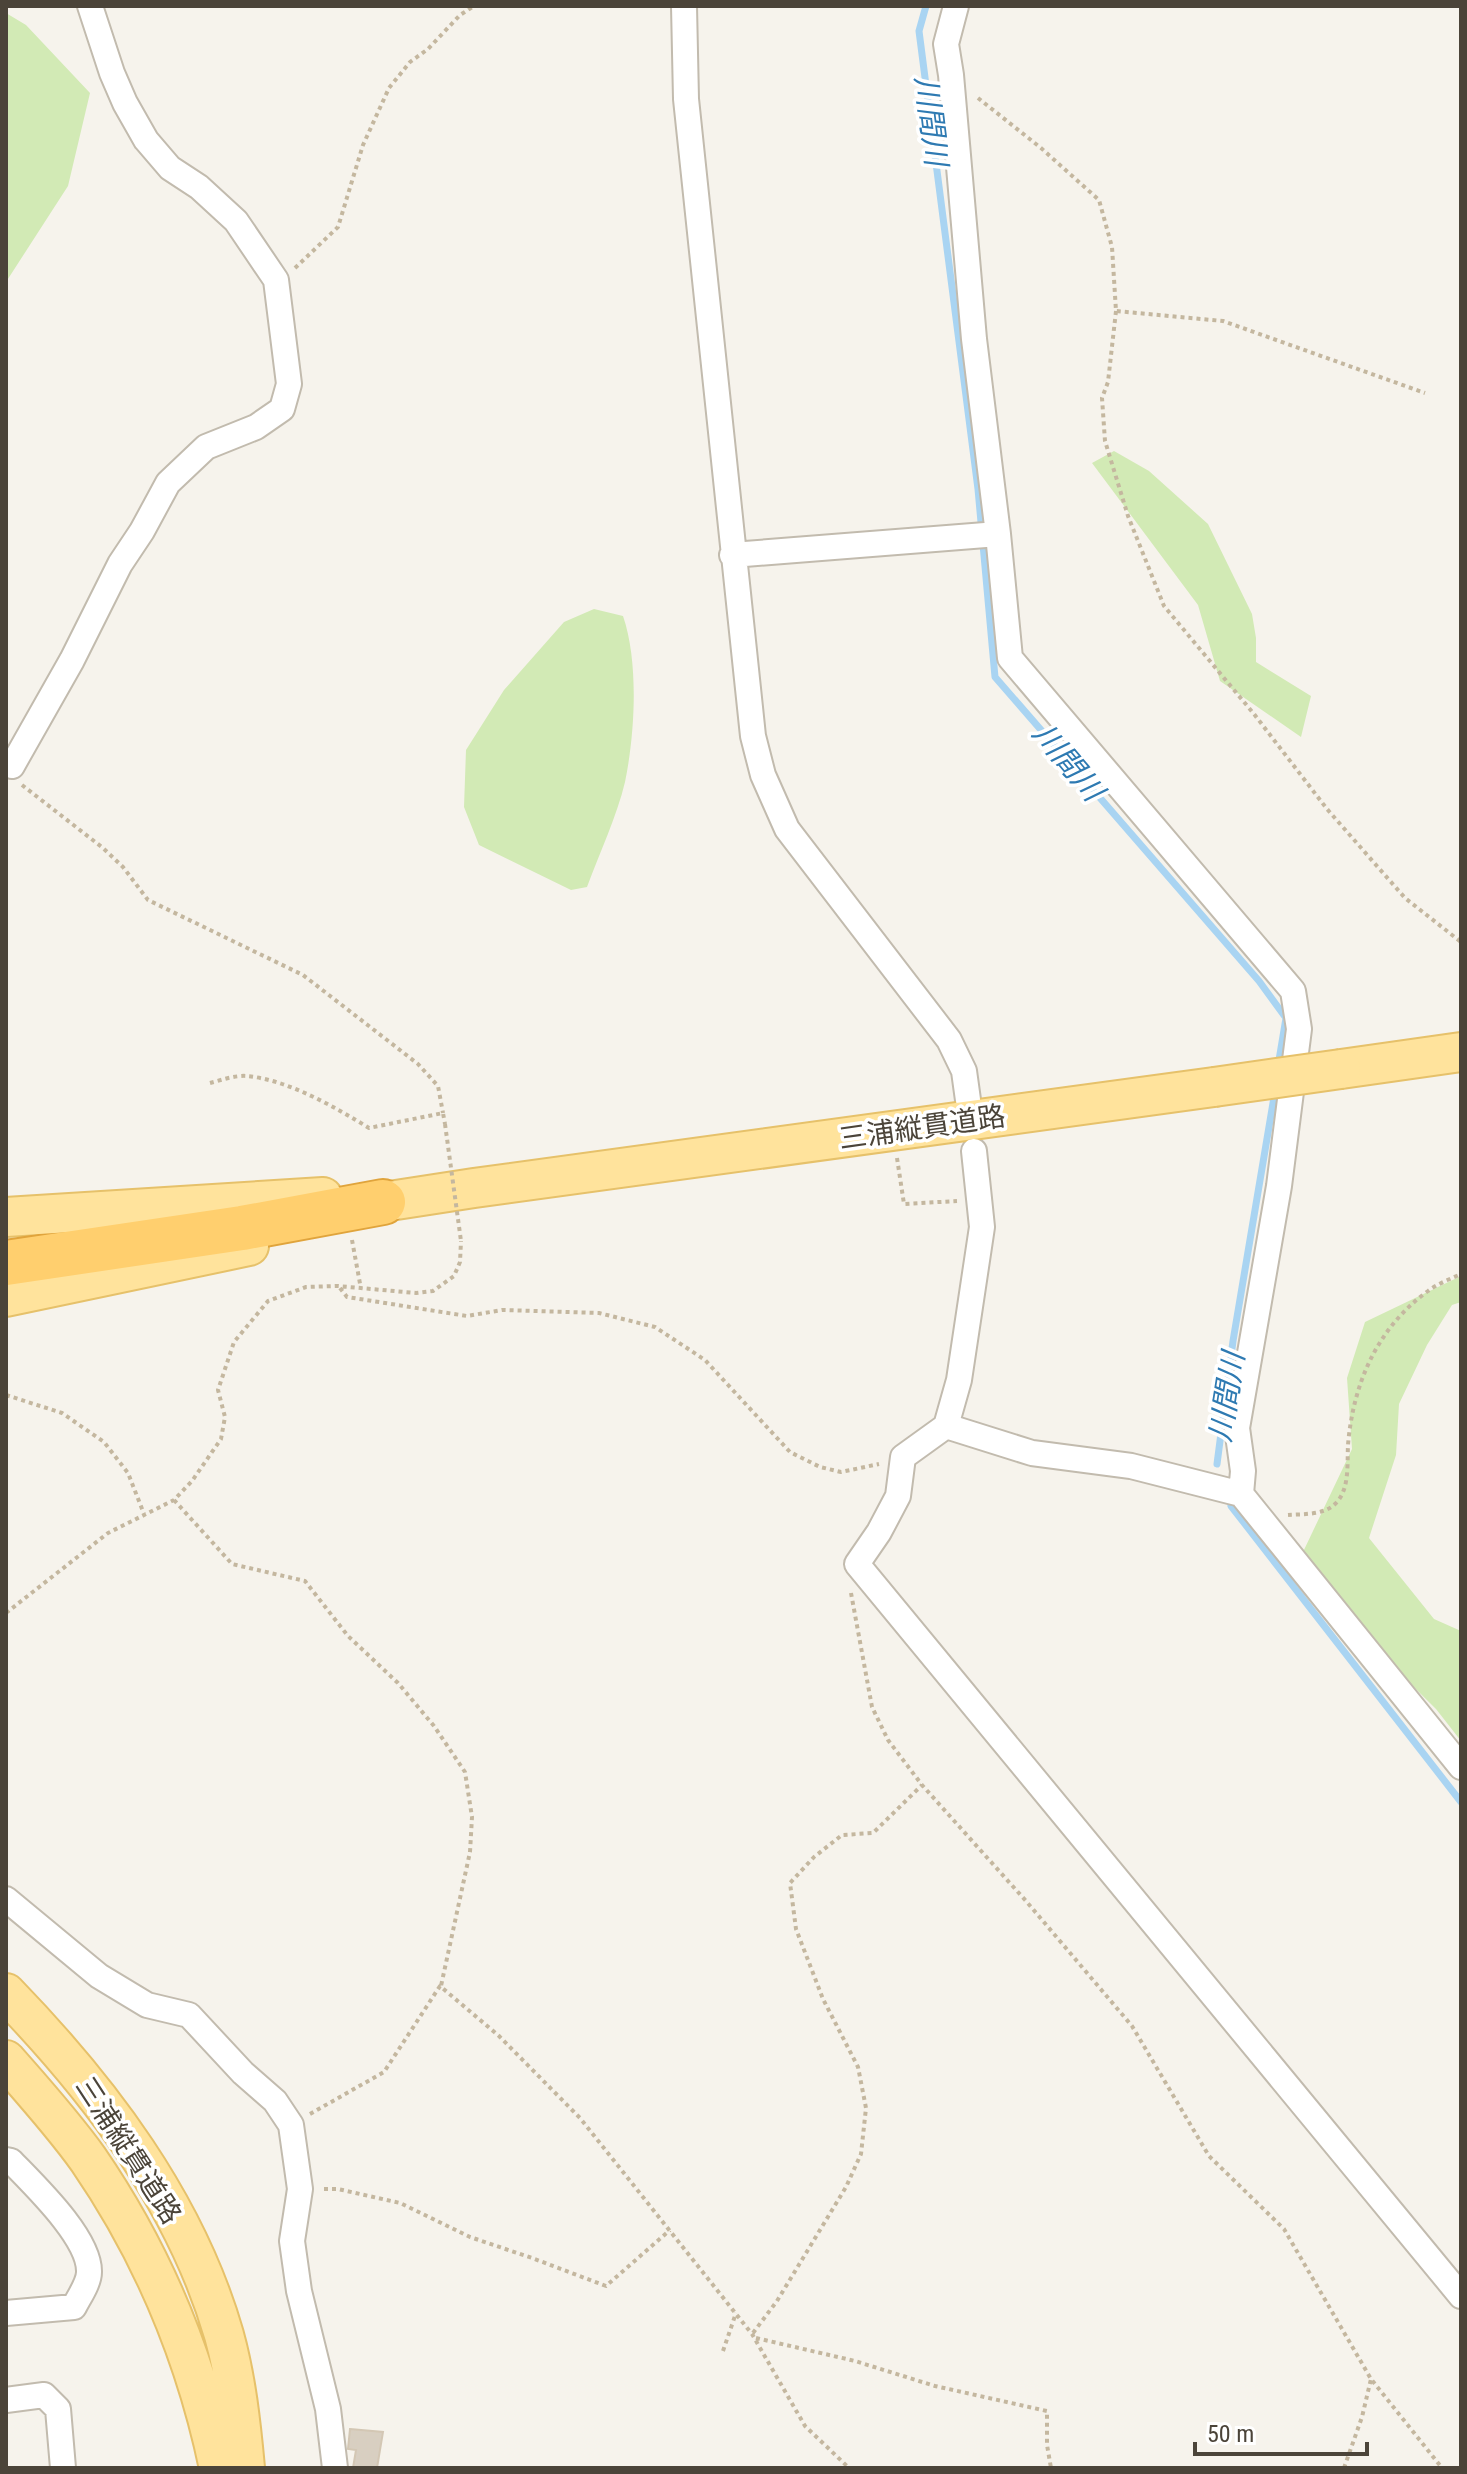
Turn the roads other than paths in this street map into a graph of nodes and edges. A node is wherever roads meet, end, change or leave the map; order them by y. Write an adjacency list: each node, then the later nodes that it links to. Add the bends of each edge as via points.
1 (90, 6): 6 (street, via 112,73 146,140 170,168 236,221 276,280 289,384 282,409 256,427 206,447 168,483)
2 (684, 6): 5 (street, via 686,99)
3 (956, 6): 4 (street, via 946,44 974,339)
4 (985, 535): 5 (street); 17 (street, via 1010,658 1293,991 1299,1029 1279,1186 1237,1428)
5 (732, 555): 8 (street, via 753,736 763,775 787,829 949,1040 964,1071)
6 (9, 764)
7 (1461, 1052): 10 (main road, 三浦縦貫道路, bridge)
8 (968, 1100)
9 (974, 1151): 16 (street, via 982,1227 959,1380)
10 (516, 1182): 11 (main road, 三浦縦貫道路); 15 (main road, via 419,1211)
11 (474, 1188): 12 (main road, 三浦縦貫道路); 13 (main road)
12 (383, 1202): 14 (highway, via 242,1228)
13 (6, 1217)
14 (24, 1252)
15 (6, 1297)
16 (946, 1426): 17 (street, via 1032,1453 1131,1466); 23 (street, via 903,1457 898,1496 857,1564)
17 (1241, 1494): 18 (street)
18 (1461, 1767)
19 (6, 1899): 29 (street, via 99,1976 147,2005 189,2015 275,2101 291,2125 300,2189 292,2241 328,2409)
20 (6, 1993): 28 (main road, 三浦縦貫道路, via 106,2108 184,2234 225,2339)
21 (6, 2060): 27 (main road, 三浦縦貫道路, via 89,2161 143,2251 182,2339)
22 (6, 2160): 24 (street, via 64,2217 90,2275 74,2307)
23 (1461, 2296)
24 (6, 2313)
25 (6, 2400): 26 (street, via 44,2395 58,2409)
26 (63, 2468)
27 (219, 2468)
28 (245, 2468)
29 (335, 2468)

